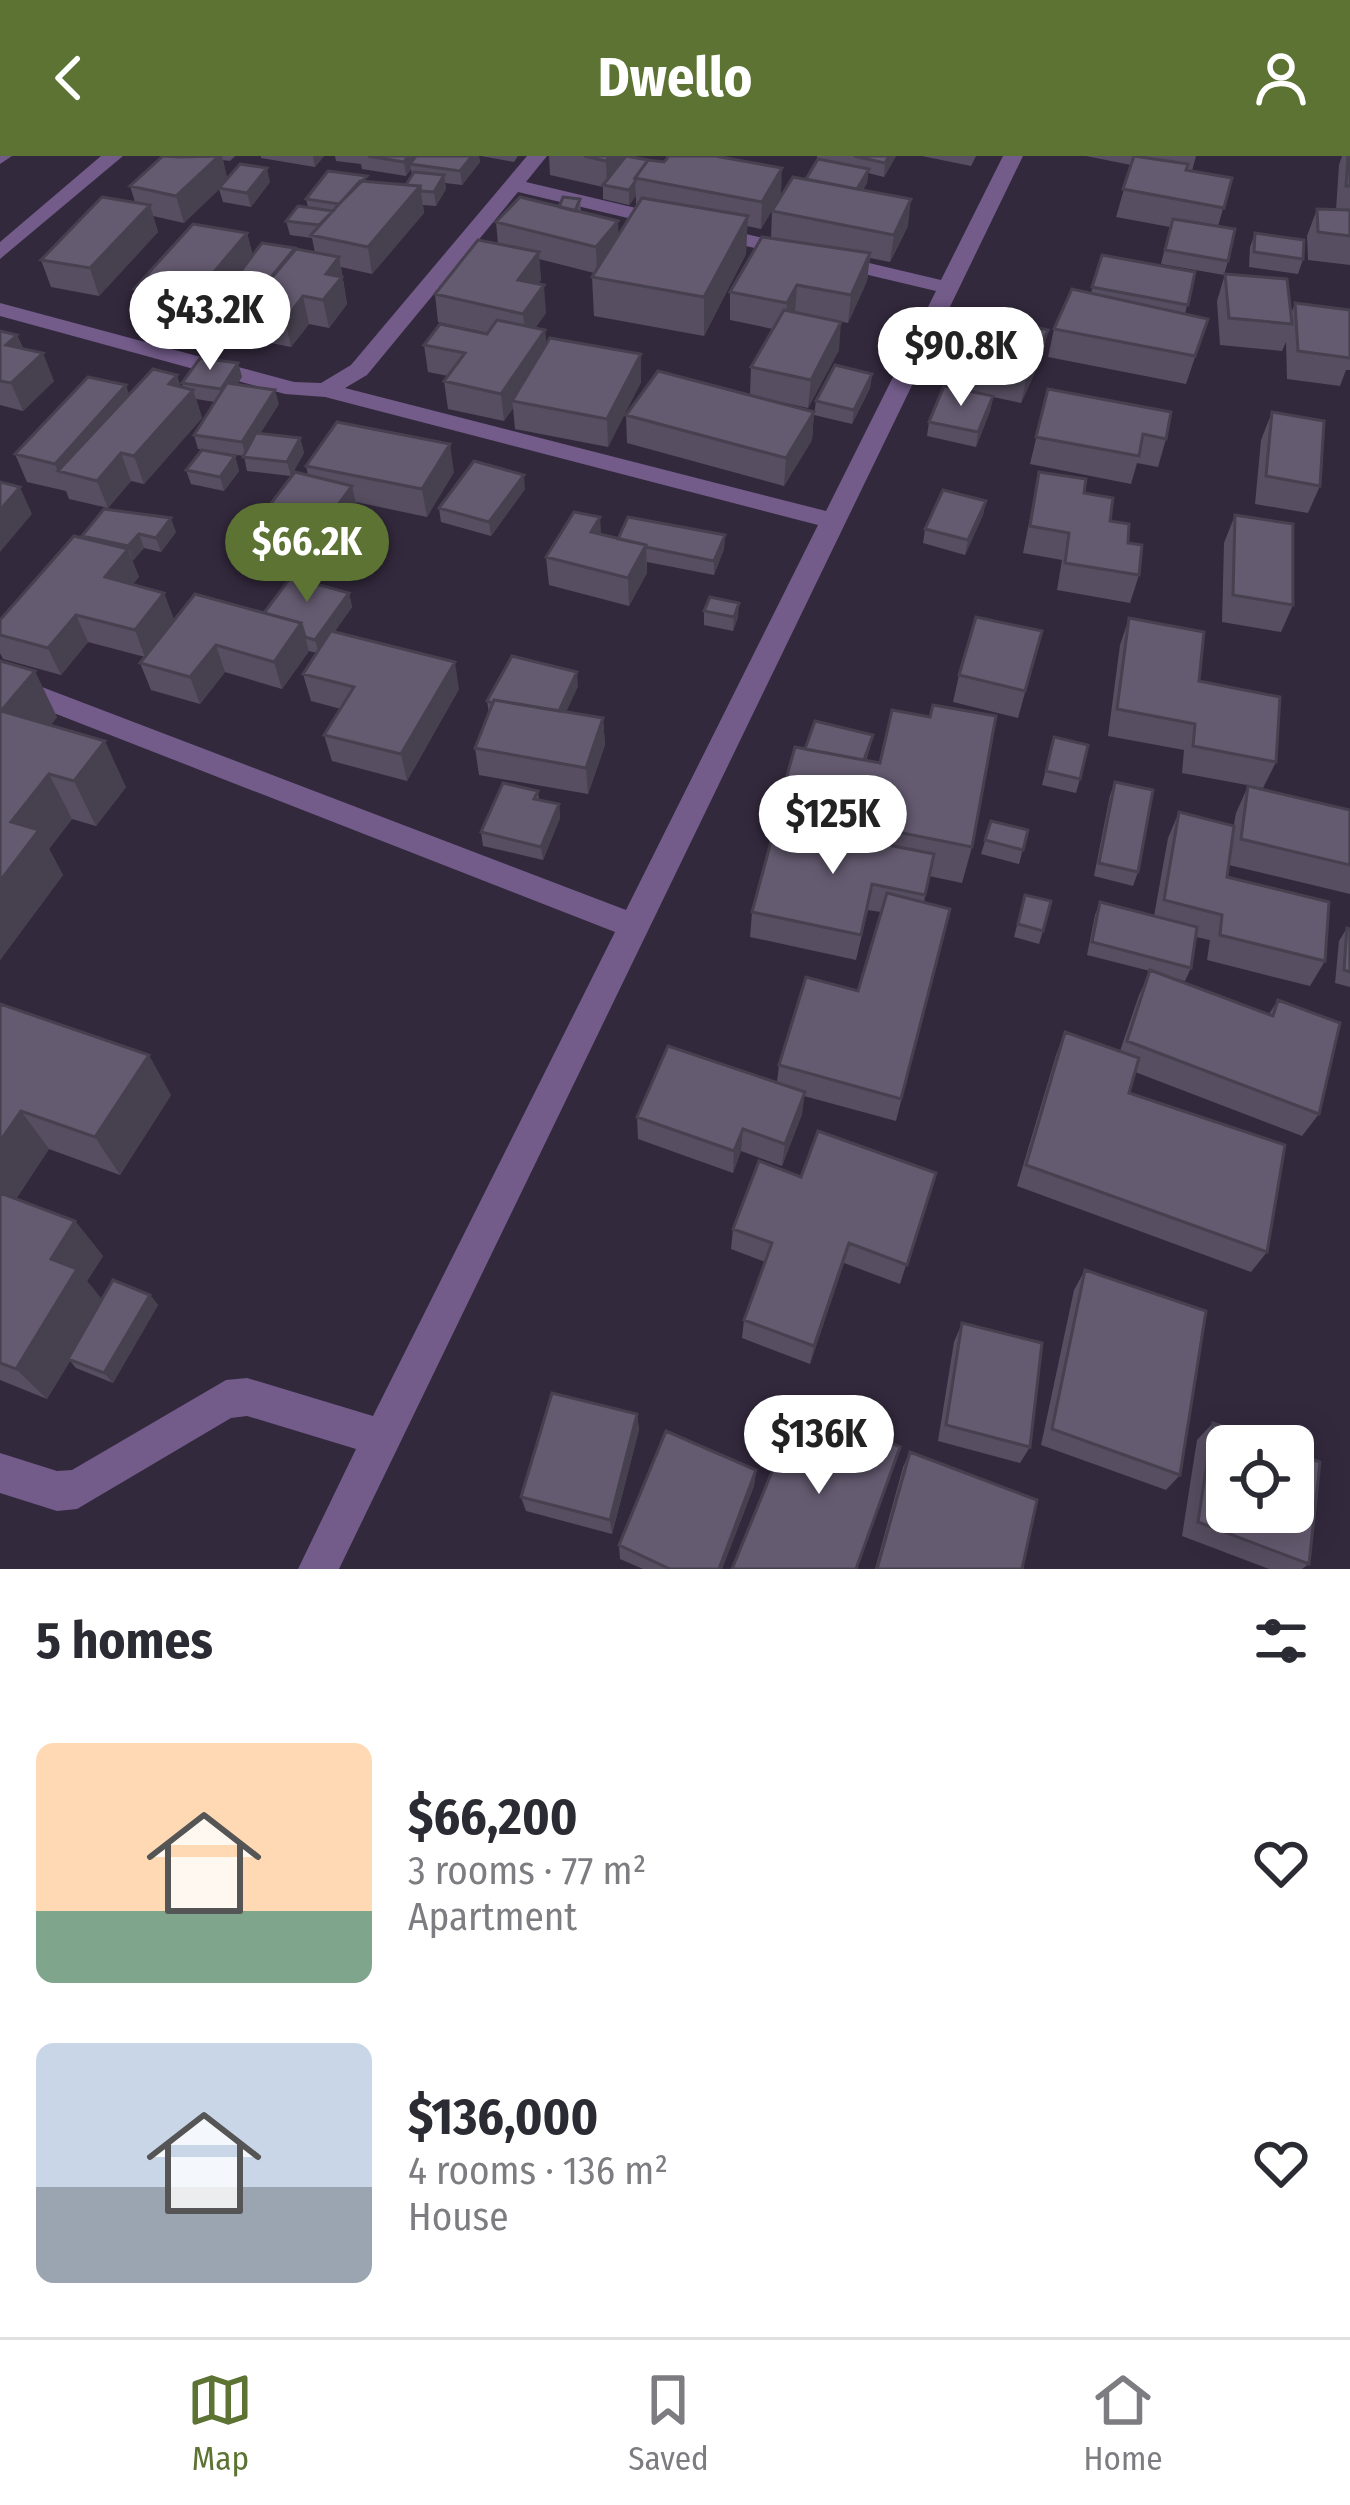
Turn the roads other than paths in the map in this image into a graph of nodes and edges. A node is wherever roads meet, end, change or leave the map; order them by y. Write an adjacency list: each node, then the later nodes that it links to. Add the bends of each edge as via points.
1 (113, 156): 5 (street)
2 (537, 156): 4 (street)
3 (1012, 156): 6 (street)
4 (511, 184): 6 (street); 8 (street, via 359,370)
5 (0, 253)
6 (948, 288): 9 (street)
7 (0, 309): 8 (street, via 293,389)
8 (325, 390): 9 (street)
9 (833, 521): 11 (street)
10 (0, 682): 11 (street)
11 (634, 926): 12 (street)
12 (382, 1438): 13 (street, via 247,1396 226,1400 77,1489 57,1491); 14 (street)
13 (0, 1473)
14 (318, 1569)

